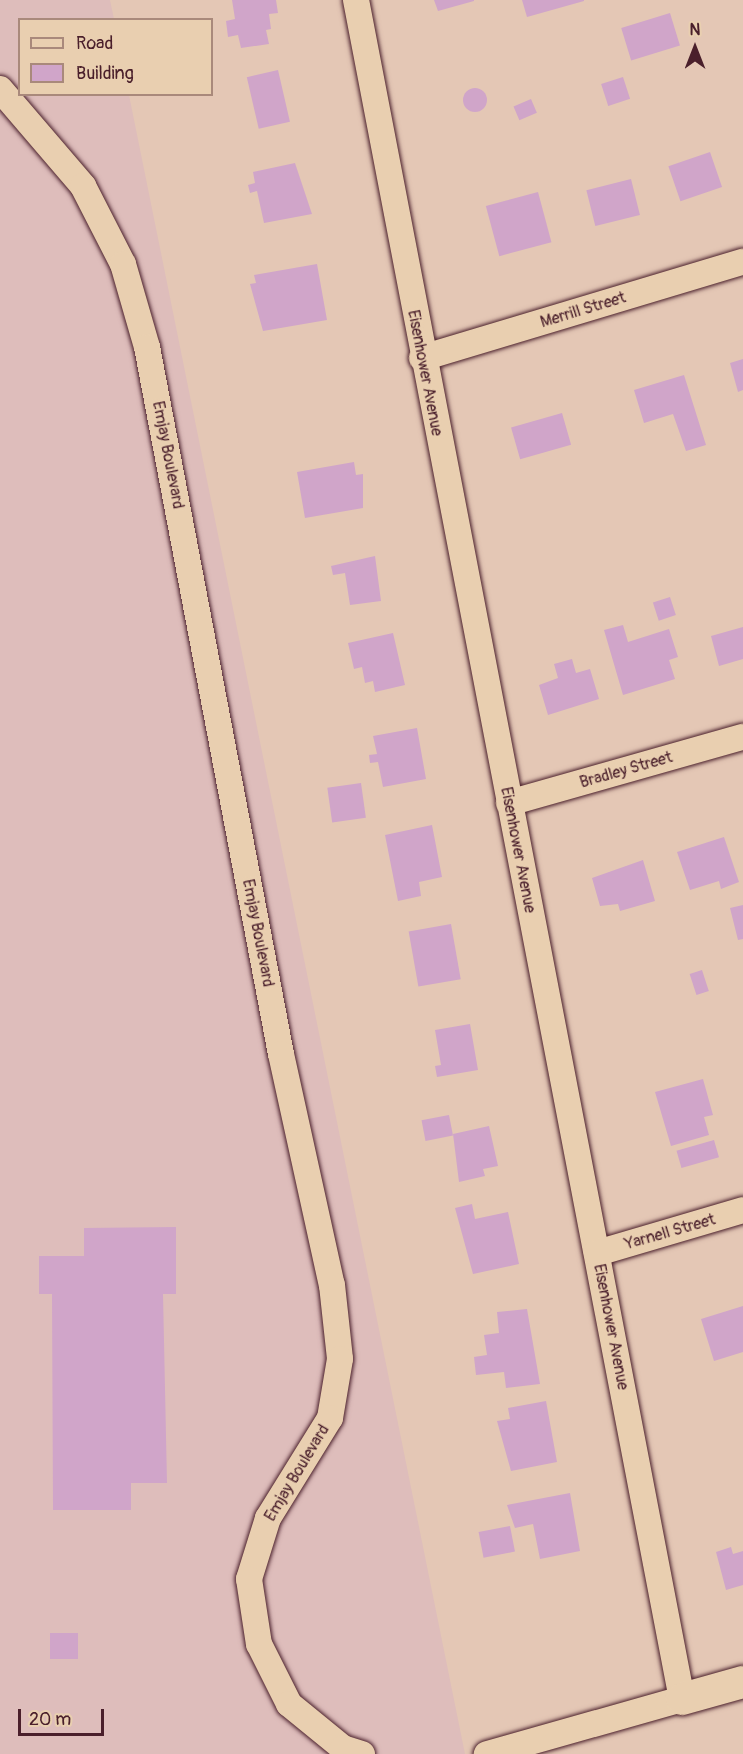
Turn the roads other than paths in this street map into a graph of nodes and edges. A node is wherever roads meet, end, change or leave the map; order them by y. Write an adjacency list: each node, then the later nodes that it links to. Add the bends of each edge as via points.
1 (356, 0): 4 (street, Eisenhower Avenue)
2 (0, 89): 11 (street, Emjay Boulevard, via 83,186 123,264 147,347 281,1054 332,1285 340,1359 330,1418 268,1518 249,1579 259,1644 289,1704 343,1748)
3 (743, 262): 4 (street, Merrill Street)
4 (422, 358): 6 (street, Eisenhower Avenue)
5 (743, 737): 6 (street, Bradley Street)
6 (509, 803): 8 (street, Eisenhower Avenue)
7 (743, 1210): 8 (street, Yarnell Street)
8 (597, 1253): 10 (street, Eisenhower Avenue)
9 (743, 1682): 10 (street)
10 (682, 1699): 12 (street)
11 (362, 1754)
12 (487, 1754)

